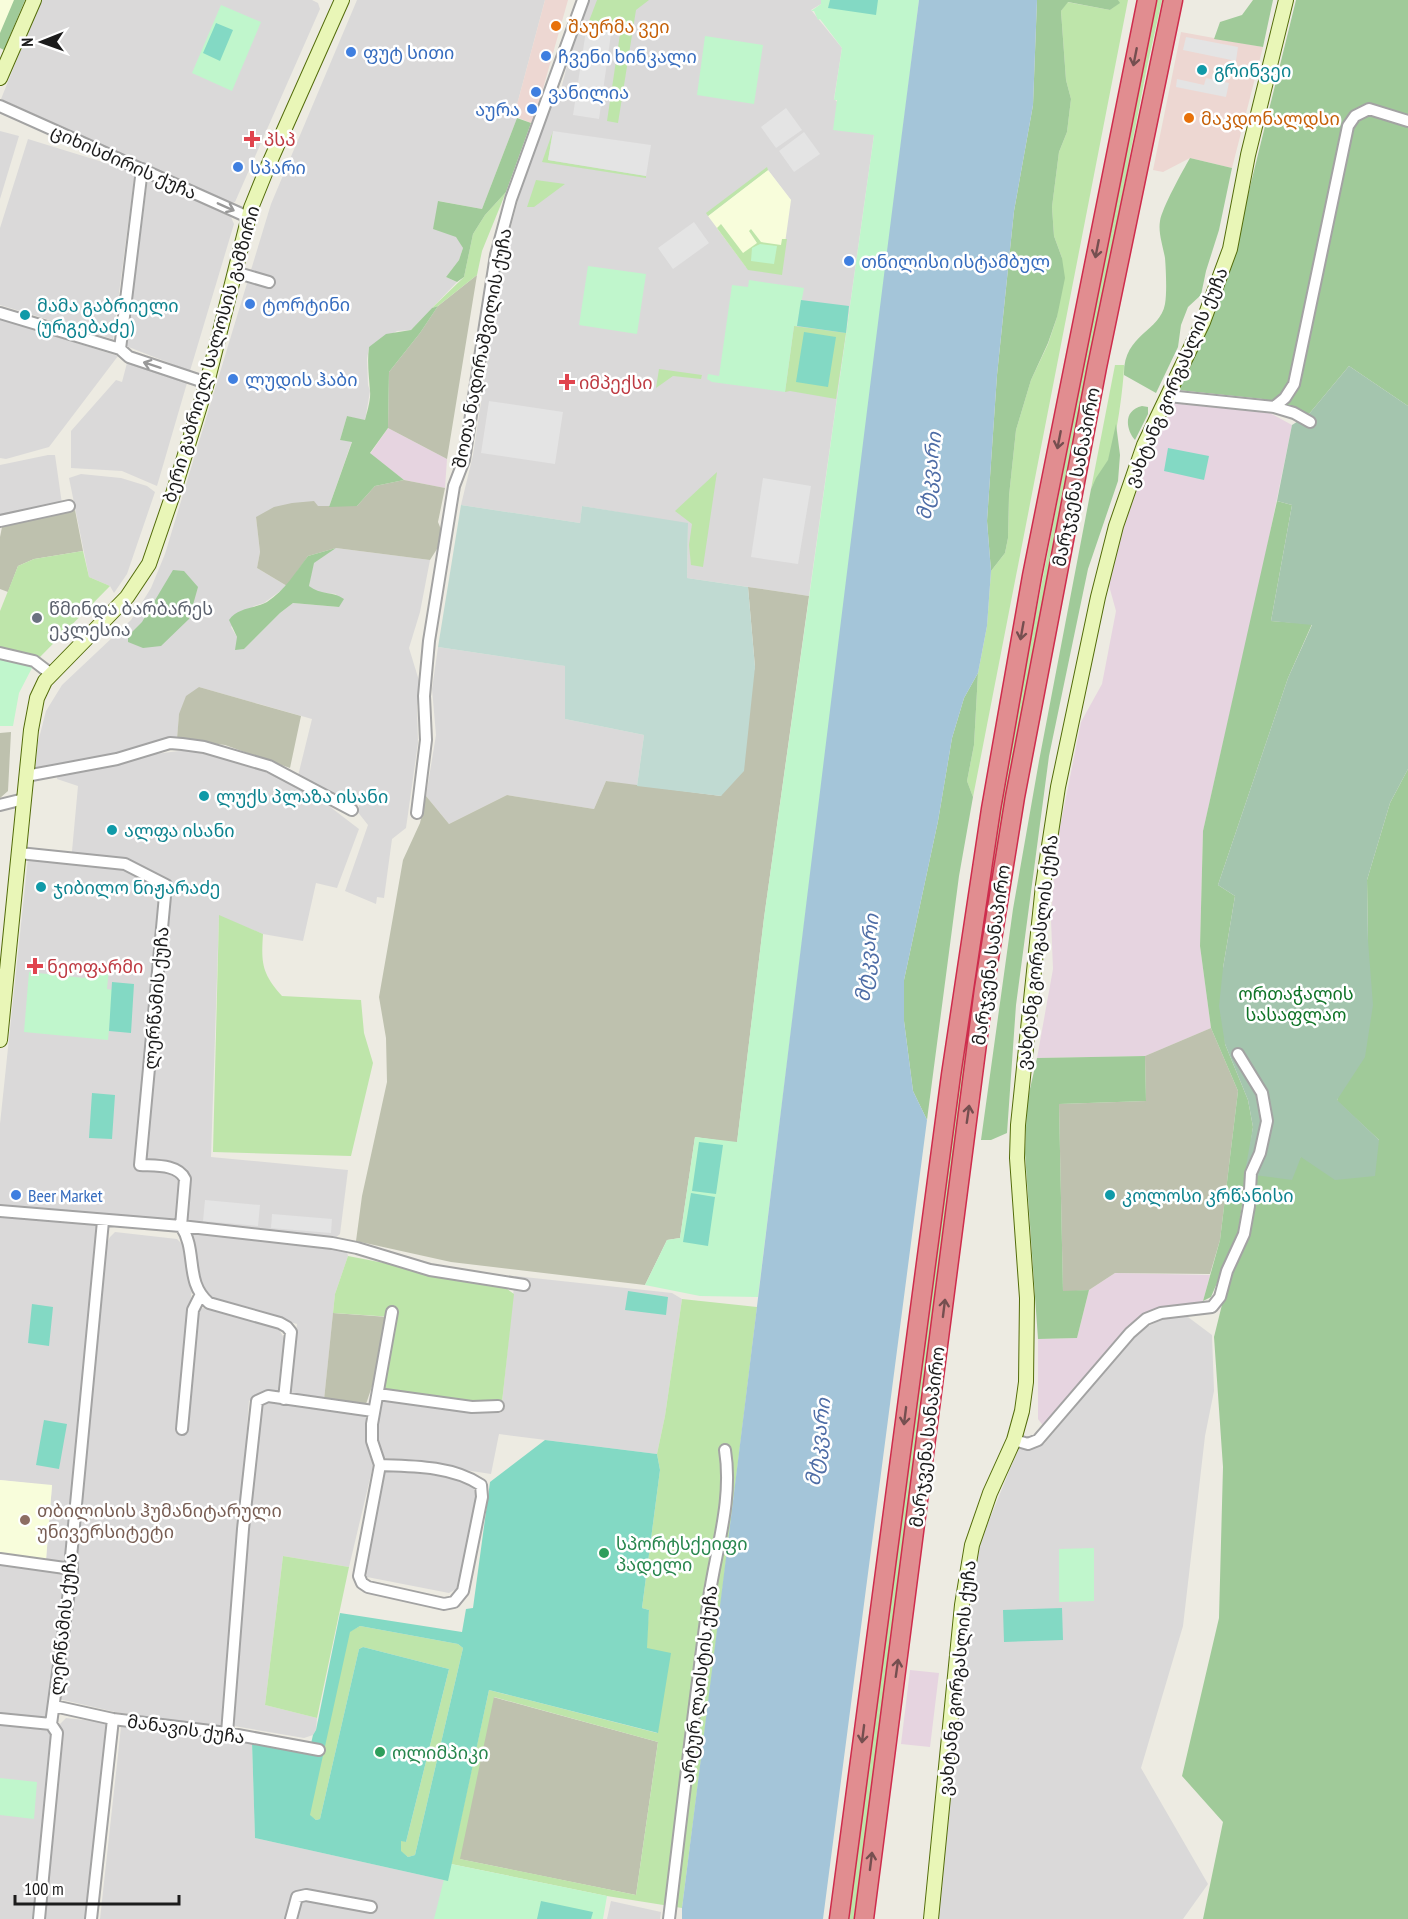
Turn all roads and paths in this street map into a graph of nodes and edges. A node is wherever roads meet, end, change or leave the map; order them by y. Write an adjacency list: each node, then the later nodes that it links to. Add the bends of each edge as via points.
1 (34, 0): 7 (street)
2 (341, 0): 11 (street, ბერი გაბრიელ სალოსის გამზირი)
3 (583, 0): 28 (street, შოთა ნადირაშვილის ქუჩა, via 511,199 496,255 464,460 454,486 429,641 424,696 426,740)
4 (1147, 0): 60 (highway, მარჯვენა სანაპირო, one-way to 60, via 1034,565 991,809 947,1099)
5 (1173, 0): 61 (highway, მარჯვენა სანაპირო, one-way to 5, via 984,989 1015,797 1097,367)
6 (1285, 3): 17 (street, ვახტანგ გორგასლის ქუჩა, via 1230,249 1203,322)
7 (0, 78)
8 (0, 106): 10 (street, ციხისძირის ქუჩა)
9 (1408, 121): 18 (street, via 1369,109 1355,116 1348,126 1294,384)
10 (142, 169): 11 (street, ციხისძირის ქუჩა, one-way to 11); 15 (street)
11 (248, 217): 12 (street, ბერი გაბრიელ სალოსის გამზირი)
12 (235, 272): 13 (street); 16 (street, ბერი გაბრიელ სალოსის გამზირი)
13 (269, 282)
14 (0, 313): 15 (street)
15 (120, 349): 16 (street, one-way to 15, via 129,357)
16 (207, 383): 23 (street, ბერი გაბრიელ სალოსის გამზირი, via 149,564 128,597)
17 (1168, 396): 18 (street); 44 (street, ვახტანგ გორგასლის ქუჩა, via 1144,445 1116,526 1068,736 1043,885 1018,1125 1027,1361 1022,1411)
18 (1274, 407): 19 (street)
19 (1310, 422)
20 (69, 506): 21 (street)
21 (0, 521)
22 (0, 652): 23 (street, via 34,661)
23 (51, 674): 24 (street, ბერი გაბრიელ სალოსის გამზირი, via 37,698)
24 (26, 776): 25 (street, ბერი გაბრიელ სალოსის გამზირი); 27 (street, via 117,759 170,743 182,744 269,765)
25 (24, 799): 26 (street); 29 (street, ბერი გაბრიელ სალოსის გამზირი)
26 (0, 805)
27 (352, 810)
28 (417, 813)
29 (20, 853): 30 (street, ბერი გაბრიელ სალოსის გამზირი); 35 (street, ლერწამის ქუჩა, via 125,864 166,885 140,1165 182,1172 185,1179)
30 (5, 951): 31 (street, ბერი გაბრიელ სალოსის გამზირი)
31 (0, 1040)
32 (1238, 1054): 44 (street, via 1262,1093 1267,1121 1251,1173 1244,1234 1220,1297 1212,1307 1161,1313 1146,1319 1038,1440 1028,1444)
33 (0, 1211): 34 (street)
34 (103, 1221): 35 (street); 48 (street, ლერწამის ქუჩა)
35 (181, 1226): 36 (street, via 332,1243 430,1270); 37 (street)
36 (524, 1285)
37 (200, 1296): 40 (street, via 209,1303 287,1327 291,1332); 43 (street, via 193,1310)
38 (392, 1312): 39 (street)
39 (378, 1394): 41 (street, via 472,1407); 42 (street)
40 (284, 1399): 42 (street); 53 (street, via 268,1396 255,1406)
41 (498, 1406)
42 (373, 1411): 46 (street, via 372,1441)
43 (182, 1430)
44 (1014, 1440): 62 (street, ვახტანგ გორგასლის ქუჩა, via 972,1545 962,1605)
45 (725, 1450): 59 (street, არტურ ლაისტის ქუჩა, via 727,1500 709,1599)
46 (380, 1465): 46 (street, via 359,1568 362,1583 444,1604 454,1602 463,1592 481,1485 453,1473)
47 (0, 1559): 48 (street)
48 (72, 1569): 49 (street, ლერწამის ქუჩა)
49 (54, 1706): 51 (street, მანავის ქუჩა); 52 (street, ლერწამის ქუჩა)
50 (0, 1719): 52 (street)
51 (113, 1719): 53 (street, მანავის ქუჩა); 57 (street)
52 (51, 1724): 56 (street, ლერწამის ქუჩა, via 57,1733)
53 (227, 1733): 54 (street, მანავის ქუჩა)
54 (319, 1750)
55 (371, 1907): 58 (street, via 306,1895 297,1897)
56 (39, 1919)
57 (91, 1919)
58 (291, 1919)
59 (669, 1919)
60 (839, 1919)
61 (864, 1919)
62 (931, 1919)

